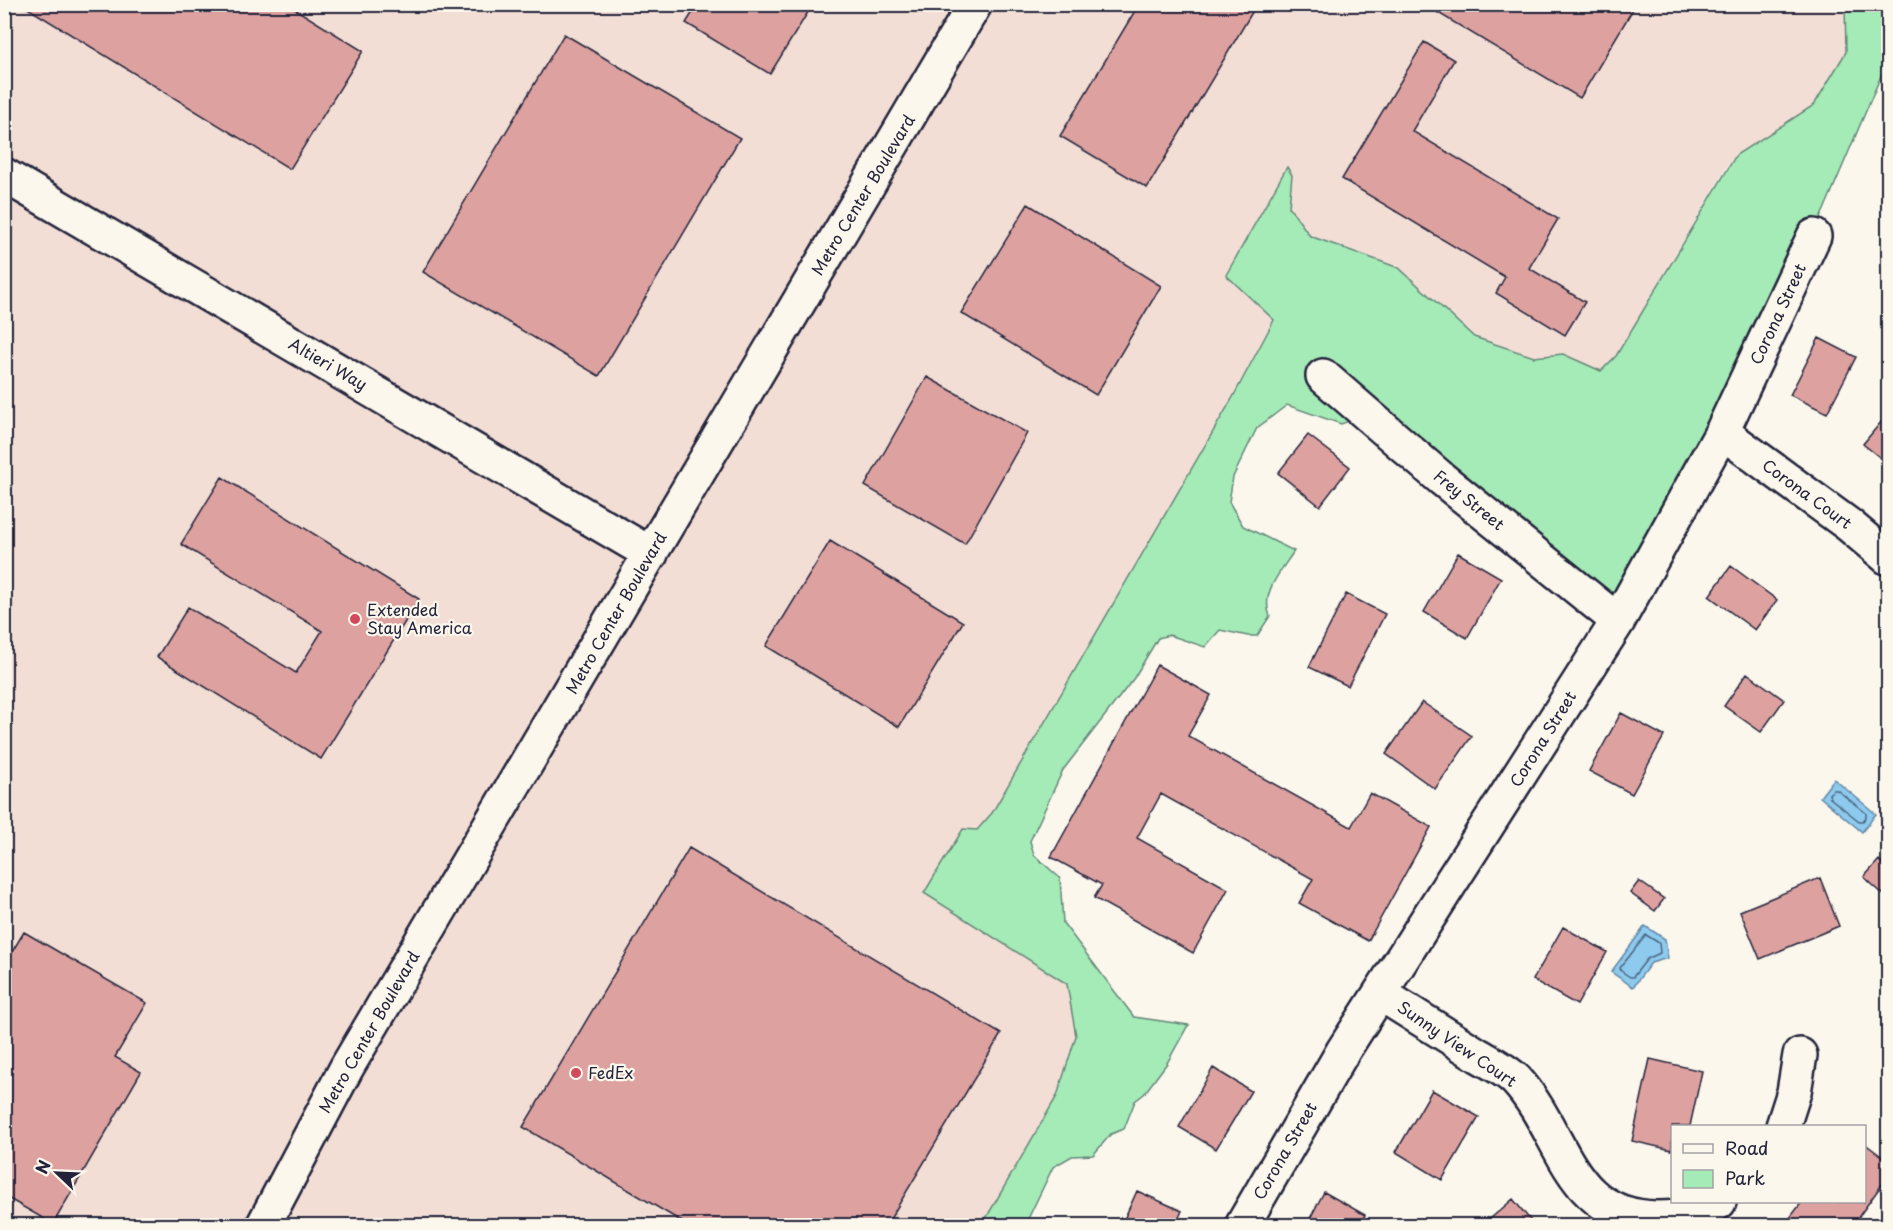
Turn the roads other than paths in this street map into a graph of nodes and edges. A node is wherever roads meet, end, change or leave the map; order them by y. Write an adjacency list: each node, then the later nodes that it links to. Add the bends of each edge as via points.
1 (975, 4): 6 (street, Metro Center Boulevard)
2 (4, 175): 6 (street, Altieri Way)
3 (1814, 236): 5 (street, Corona Street)
4 (1323, 376): 8 (street, Frey Street, via 1442,479)
5 (1722, 432): 7 (street, Corona Court, via 1850,525); 8 (street, Corona Street)
6 (651, 554): 13 (street, Metro Center Boulevard, via 347,1067)
7 (1888, 558)
8 (1618, 621): 9 (street, Corona Street)
9 (1381, 994): 12 (street, Sunny View Court, via 1515,1078 1537,1106 1574,1176 1606,1206 1640,1218 1676,1218); 14 (street, Corona Street, via 1343,1051)
10 (1800, 1055): 11 (street)
11 (1783, 1125)
12 (1717, 1203)
13 (262, 1226)
14 (1242, 1226)

